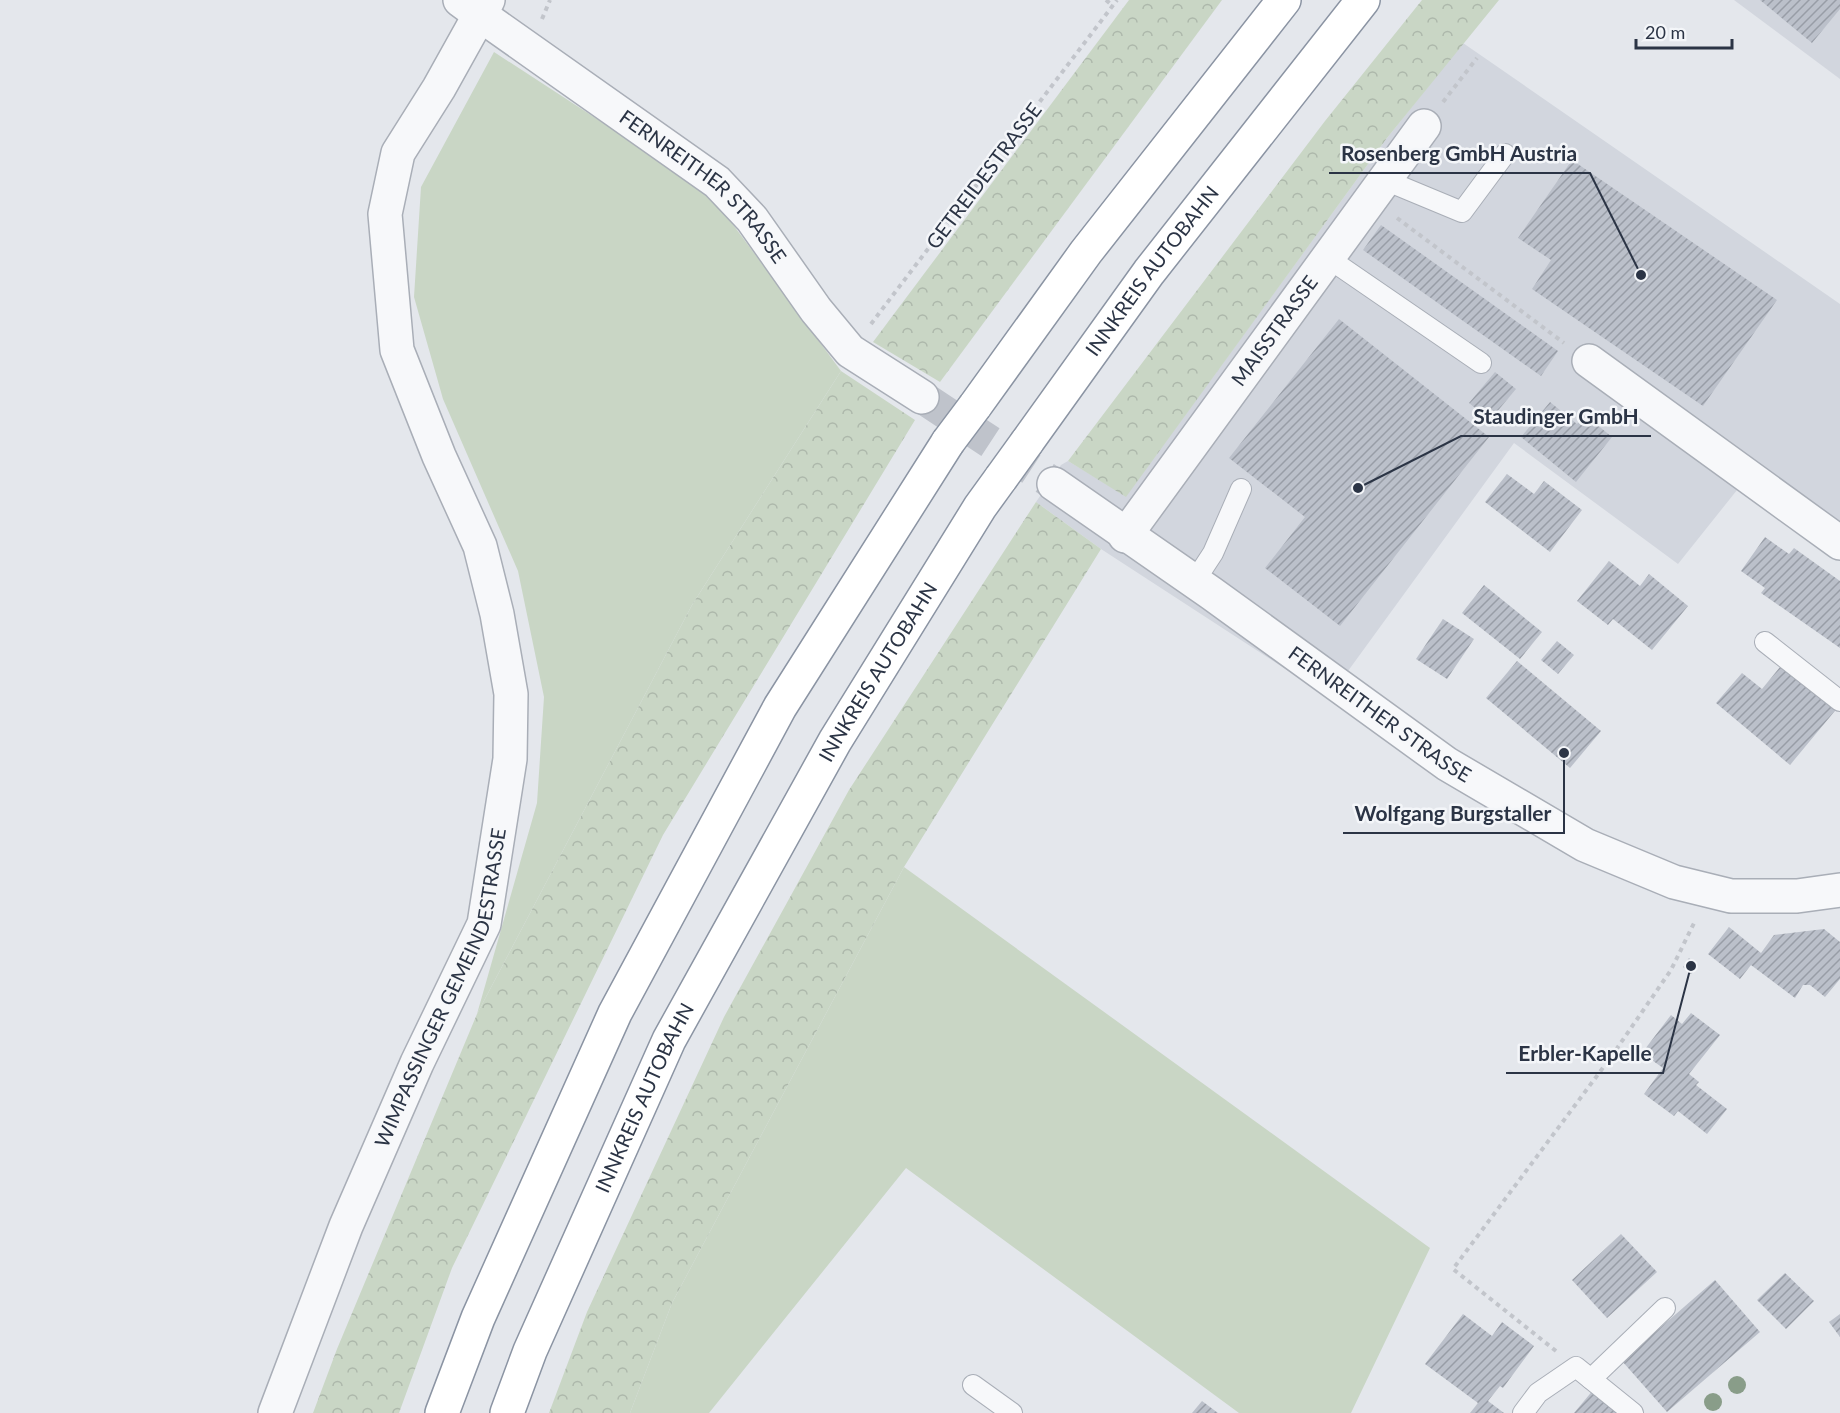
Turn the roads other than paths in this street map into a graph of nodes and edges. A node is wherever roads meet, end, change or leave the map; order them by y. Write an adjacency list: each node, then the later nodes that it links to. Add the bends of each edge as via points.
1 (1284, 0): 23 (highway, bridge, via 1086,252 948,442 780,707 615,1012 478,1318)
2 (1363, 0): 24 (highway, INNKREIS AUTOBAHN, bridge, via 1149,272 980,507 835,741 669,1040 530,1351)
3 (476, 5): 10 (street, FERNREITHER STRASSE, via 717,182 752,219 850,351); 22 (street, WIMPASSINGER GEMEINDESTRASSE, via 438,88 398,153 385,214 397,350 480,546 497,614 511,694 510,759 484,924 417,1063 346,1226)
4 (1424, 126): 6 (street, MAISSTRASSE)
5 (1505, 153): 6 (lane, via 1462,212)
6 (1378, 190): 7 (street, MAISSTRASSE)
7 (1328, 258): 9 (lane); 13 (street, MAISSTRASSE)
8 (1589, 361): 14 (street)
9 (1481, 363)
10 (922, 397)
11 (1054, 484): 13 (street, FERNREITHER STRASSE)
12 (1241, 489): 15 (lane, via 1213,553)
13 (1125, 536): 15 (street, FERNREITHER STRASSE)
14 (1840, 543)
15 (1194, 582): 18 (street, FERNREITHER STRASSE, via 1446,764 1585,845 1674,882 1731,896 1797,896)
16 (1765, 642): 17 (lane)
17 (1840, 702)
18 (1840, 890)
19 (1665, 1308): 20 (lane)
20 (1583, 1373): 26 (lane, via 1538,1393); 27 (lane)
21 (973, 1385): 25 (lane)
22 (275, 1413)
23 (442, 1413)
24 (507, 1413)
25 (1012, 1413)
26 (1523, 1413)
27 (1633, 1413)

